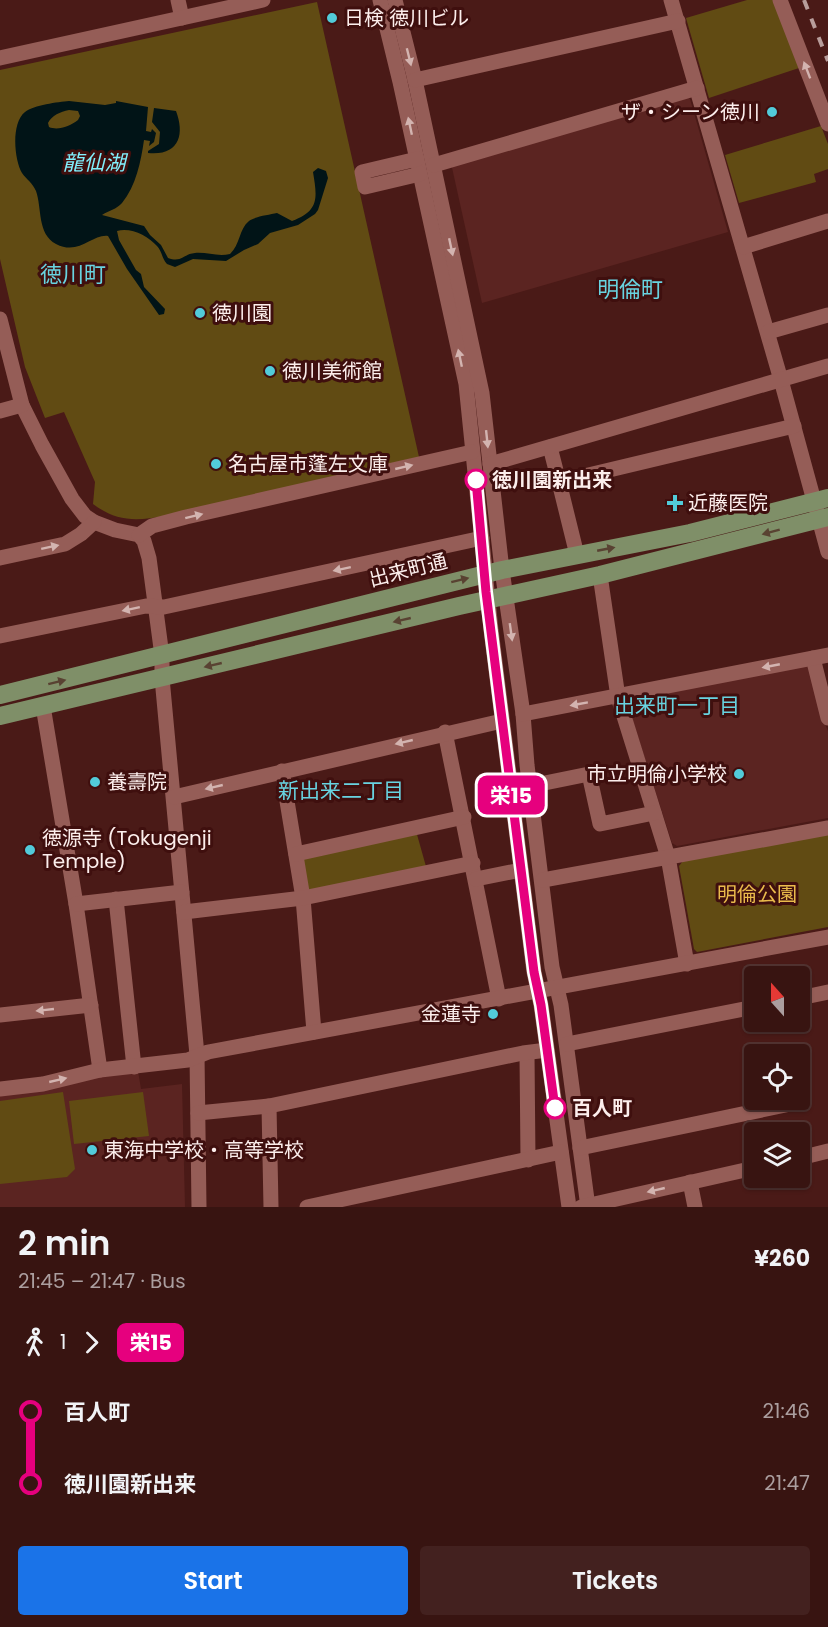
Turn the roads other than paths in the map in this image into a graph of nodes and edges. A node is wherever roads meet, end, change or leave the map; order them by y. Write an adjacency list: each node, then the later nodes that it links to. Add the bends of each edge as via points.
1 (178, 0): 7 (street)
2 (263, 0): 7 (street)
3 (380, 0): 25 (street, one-way to 3, via 466,384)
4 (395, 0): 10 (street, one-way to 10)
5 (672, 0): 8 (street)
6 (780, 0): 12 (street, one-way to 6)
7 (182, 18): 9 (street)
8 (678, 21): 10 (street); 11 (street)
9 (0, 58)
10 (415, 80): 13 (street)
11 (698, 88): 13 (street); 15 (street)
12 (828, 124)
13 (434, 165): 26 (street, one-way to 26, via 482,393)
14 (828, 221): 15 (street)
15 (743, 247): 18 (street)
16 (828, 315): 18 (street)
17 (0, 319): 21 (street)
18 (768, 333): 20 (street)
19 (828, 366): 20 (street)
20 (782, 380): 23 (street); 24 (street)
21 (22, 405): 22 (street); 29 (street, via 72,499)
22 (0, 411)
23 (794, 426): 27 (street); 28 (street)
24 (550, 447): 26 (street); 27 (street)
25 (472, 452): 30 (street, one-way to 25, via 152,526 186,517); 31 (street)
26 (490, 464): 35 (street)
27 (559, 482): 33 (street)
28 (823, 509): 32 (street); 33 (main road, 出来町通, one-way to 28); 36 (main road, one-way to 36)
29 (94, 522): 30 (street); 34 (street, one-way to 29, via 73,541)
30 (139, 535): 39 (street, via 149,558)
31 (482, 538): 35 (street); 39 (street, one-way to 39)
32 (828, 552)
33 (577, 555): 35 (main road, 出来町通)
34 (0, 558)
35 (493, 572): 37 (street); 38 (street); 41 (main road, 出来町通, one-way to 35)
36 (600, 575): 37 (main road); 45 (street)
37 (506, 597): 38 (main road); 47 (street, one-way to 47)
38 (488, 601): 43 (main road, one-way to 43); 50 (street)
39 (155, 606): 40 (street, one-way to 40); 41 (street)
40 (0, 636)
41 (162, 656): 43 (street); 44 (main road, 出来町通, one-way to 41)
42 (821, 656): 45 (street, one-way to 45); 49 (street)
43 (162, 678): 46 (main road); 54 (street)
44 (0, 695)
45 (618, 697): 47 (street, one-way to 47); 55 (street)
46 (43, 706): 48 (main road); 67 (street)
47 (523, 714): 53 (street)
48 (0, 716)
49 (828, 718)
50 (502, 721): 51 (street); 61 (street)
51 (445, 732): 52 (street, one-way to 52); 56 (street)
52 (282, 771): 54 (street, one-way to 54); 58 (street)
53 (530, 786): 55 (street, via 589,774 600,824); 63 (street)
54 (174, 797): 64 (street)
55 (654, 813): 59 (street)
56 (464, 817): 58 (street); 60 (street)
57 (828, 828): 59 (street)
58 (296, 854): 65 (street)
59 (668, 858): 63 (street); 70 (street)
60 (473, 863): 62 (street); 65 (street)
61 (521, 870): 62 (street); 72 (street)
62 (476, 879): 75 (street)
63 (543, 880): 71 (street)
64 (182, 892): 66 (street); 68 (street)
65 (303, 898): 68 (street); 79 (street)
66 (116, 899): 67 (street); 84 (street)
67 (76, 904): 76 (street)
68 (184, 912): 83 (street)
69 (828, 937): 70 (street)
70 (687, 964): 71 (street)
71 (557, 988): 72 (street); 80 (street)
72 (538, 991): 75 (street); 81 (street)
73 (828, 992): 74 (street)
74 (810, 996)
75 (499, 999): 79 (street)
76 (91, 1005): 78 (street, one-way to 78); 85 (street)
77 (744, 1009): 80 (street)
78 (0, 1015)
79 (314, 1032): 83 (street)
80 (567, 1044): 90 (street)
81 (547, 1050): 82 (street); 92 (street)
82 (527, 1054): 87 (street); 94 (street)
83 (197, 1055): 84 (street, via 188,1060); 89 (street)
84 (134, 1067): 85 (street)
85 (100, 1070): 86 (street, one-way to 85, via 43,1084)
86 (0, 1089)
87 (269, 1106): 89 (street); 99 (street)
88 (762, 1110): 90 (street)
89 (198, 1113): 98 (street)
90 (580, 1148): 97 (street)
91 (828, 1151): 93 (street)
92 (561, 1152): 94 (street); 101 (street)
93 (810, 1156)
94 (528, 1160): 100 (street)
95 (744, 1170): 96 (street)
96 (690, 1182): 97 (street, one-way to 97); 102 (street)
97 (586, 1206)
98 (199, 1207)
99 (271, 1207)
100 (307, 1207)
101 (569, 1207)
102 (695, 1207)

